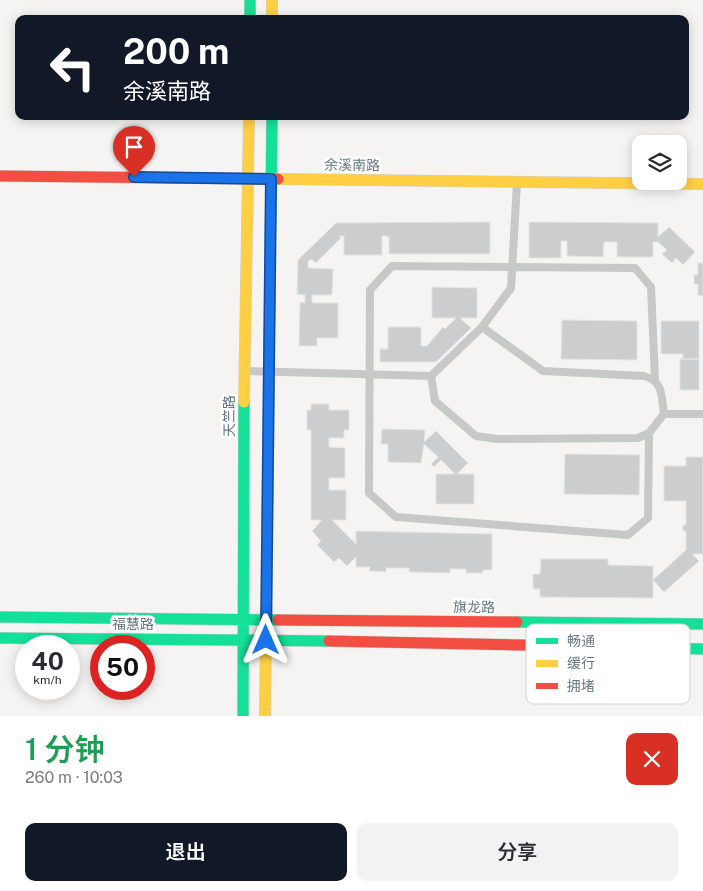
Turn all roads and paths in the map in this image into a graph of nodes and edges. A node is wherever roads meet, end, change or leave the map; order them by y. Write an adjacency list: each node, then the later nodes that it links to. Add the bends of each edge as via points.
1 (250, 0): 3 (main road)
2 (272, 0): 4 (main road)
3 (250, 15)
4 (272, 15)
5 (249, 120): 8 (main road, 天竺路)
6 (272, 120): 9 (main road)
7 (0, 176): 8 (main road, 余溪南路)
8 (248, 178): 9 (main road, 余溪南路); 14 (main road, 天竺路)
9 (271, 179): 10 (main road, 余溪南路); 15 (main road)
10 (517, 181): 11 (main road, 余溪南路); 12 (lane)
11 (703, 184)
12 (514, 266): 13 (lane, via 511,288); 16 (lane, via 392,266 370,290); 18 (lane, via 635,268 652,287)
13 (482, 327): 17 (lane); 18 (lane, via 543,370)
14 (244, 371): 15 (lane); 23 (main road, 天竺路)
15 (268, 372): 16 (lane); 24 (main road)
16 (369, 374): 17 (lane); 21 (lane, via 369,494 396,517 628,535 648,518)
17 (432, 376): 21 (lane, via 435,401 476,436 497,439 638,438)
18 (654, 379): 19 (lane, via 660,388)
19 (664, 414): 20 (lane); 21 (lane)
20 (703, 414)
21 (649, 433)
22 (0, 617): 23 (main road, 福慧路)
23 (244, 619): 24 (main road, 旗龙路); 27 (main road, 天竺路)
24 (266, 620): 25 (main road, 旗龙路); 28 (main road)
25 (703, 624)
26 (0, 638): 27 (main road, 福慧路)
27 (244, 639): 28 (main road, 福慧路); 32 (main road, 天竺路)
28 (266, 640): 29 (main road, 福慧路); 33 (main road)
29 (526, 645)
30 (690, 649): 31 (main road, 福慧路)
31 (703, 649)
32 (243, 716)
33 (265, 716)

